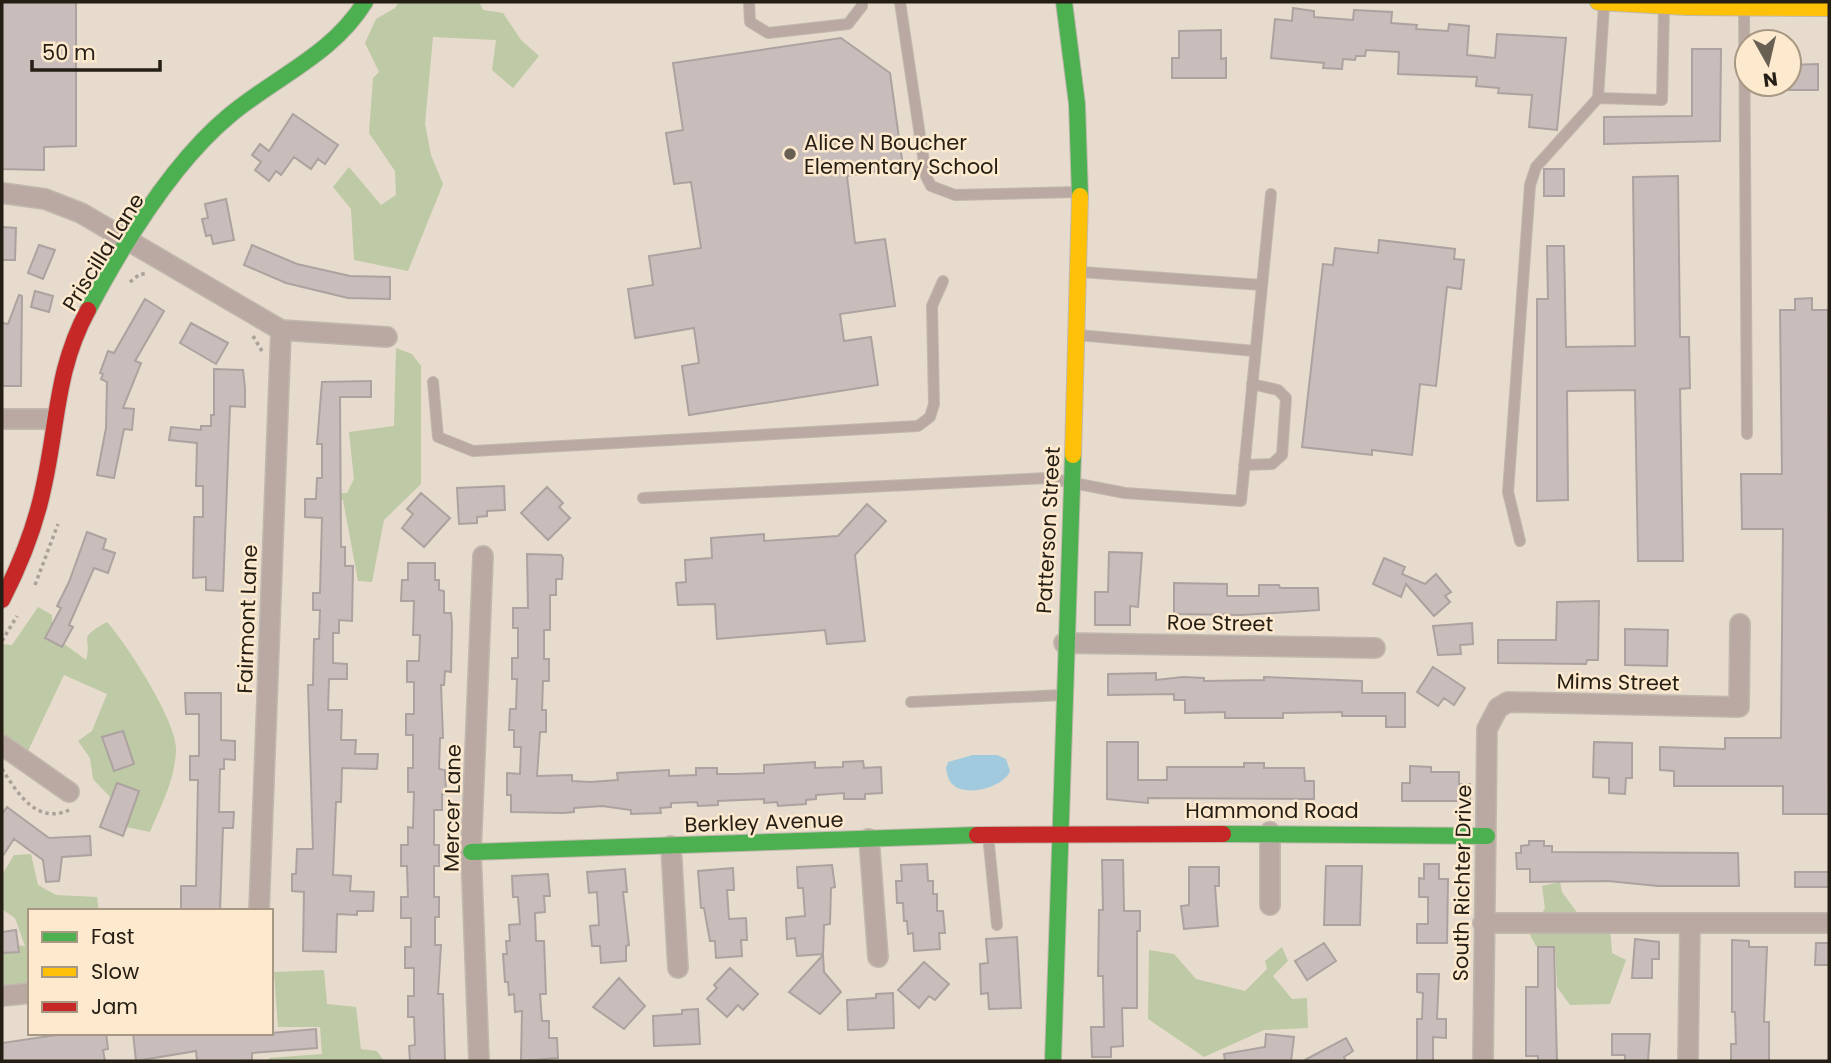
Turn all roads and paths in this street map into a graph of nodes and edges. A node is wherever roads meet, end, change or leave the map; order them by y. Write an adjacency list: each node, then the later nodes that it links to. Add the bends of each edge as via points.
1 (365, 2): 15 (street, Priscilla Lane, via 338,38 254,96 212,132)
2 (749, 2): 3 (lane, via 750,22 768,33 848,23)
3 (862, 2)
4 (900, 2): 12 (lane, via 930,186 954,195)
5 (1064, 2): 12 (street, Patterson Street, via 1078,89)
6 (1598, 2): 7 (street)
7 (1604, 2): 8 (street); 11 (lane)
8 (1664, 6): 9 (street); 11 (lane, via 1662,100)
9 (1741, 6): 10 (street); 31 (lane)
10 (1829, 8)
11 (1598, 98): 36 (lane, via 1536,167 1530,185 1508,492)
12 (1081, 192): 16 (street, Patterson Street)
13 (2, 193): 15 (street, via 63,205)
14 (1271, 194): 19 (lane)
15 (130, 242): 22 (street); 30 (street, Priscilla Lane, via 65,360)
16 (1078, 272): 19 (lane); 23 (street, Patterson Street)
17 (157, 277): 20 (path, via 140,274)
18 (943, 281): 27 (lane, via 932,306 934,404 930,417 918,426 473,451 438,437)
19 (1262, 285): 25 (lane)
20 (124, 290)
21 (245, 330): 26 (path, via 257,340)
22 (281, 330): 24 (street); 59 (street, Fairmont Lane)
23 (1076, 335): 25 (lane); 33 (street, Patterson Street)
24 (387, 337)
25 (1255, 351): 28 (lane)
26 (263, 358)
27 (433, 382)
28 (1252, 384): 32 (lane); 32 (lane, via 1278,390 1286,398 1282,455 1272,464)
29 (2, 419): 30 (street)
30 (52, 419): 39 (street, Priscilla Lane, via 41,505)
31 (1747, 434)
32 (1244, 465): 33 (lane, via 1241,500)
33 (1072, 485): 34 (lane, via 1048,478); 43 (street, Patterson Street)
34 (643, 498)
35 (59, 521): 38 (path)
36 (1520, 541)
37 (483, 556): 57 (street, Mercer Lane)
38 (33, 588)
39 (2, 600)
40 (22, 607): 42 (path)
41 (1740, 624): 47 (street, Mims Street, via 1739,707 1508,702)
42 (2, 641)
43 (1064, 643): 44 (street, Roe Street); 45 (street, Patterson Street)
44 (1375, 648)
45 (1062, 695): 46 (lane); 51 (street, Patterson Street)
46 (911, 702)
47 (1499, 708): 54 (street, South Richter Drive, via 1487,729)
48 (2, 745): 50 (street)
49 (2, 769): 50 (path, via 22,798 42,813 58,814)
50 (73, 799)
51 (1057, 832): 52 (street, Hammond Road); 53 (street, Berkley Avenue); 69 (street, Patterson Street)
52 (1270, 832): 54 (street, Hammond Road); 58 (street)
53 (988, 835): 55 (street, Berkley Avenue); 63 (lane)
54 (1487, 836): 60 (street, South Richter Drive)
55 (869, 839): 56 (street, Berkley Avenue); 64 (street)
56 (671, 846): 57 (street, Berkley Avenue); 65 (street)
57 (471, 852): 68 (street, Mercer Lane)
58 (1270, 905)
59 (259, 909)
60 (1483, 923): 61 (street); 70 (street, South Richter Drive)
61 (1690, 923): 62 (street); 71 (street)
62 (1829, 923)
63 (997, 925)
64 (878, 957)
65 (678, 968)
66 (28, 993): 67 (street)
67 (2, 996)
68 (479, 1061)
69 (1053, 1061)
70 (1483, 1061)
71 (1688, 1061)

